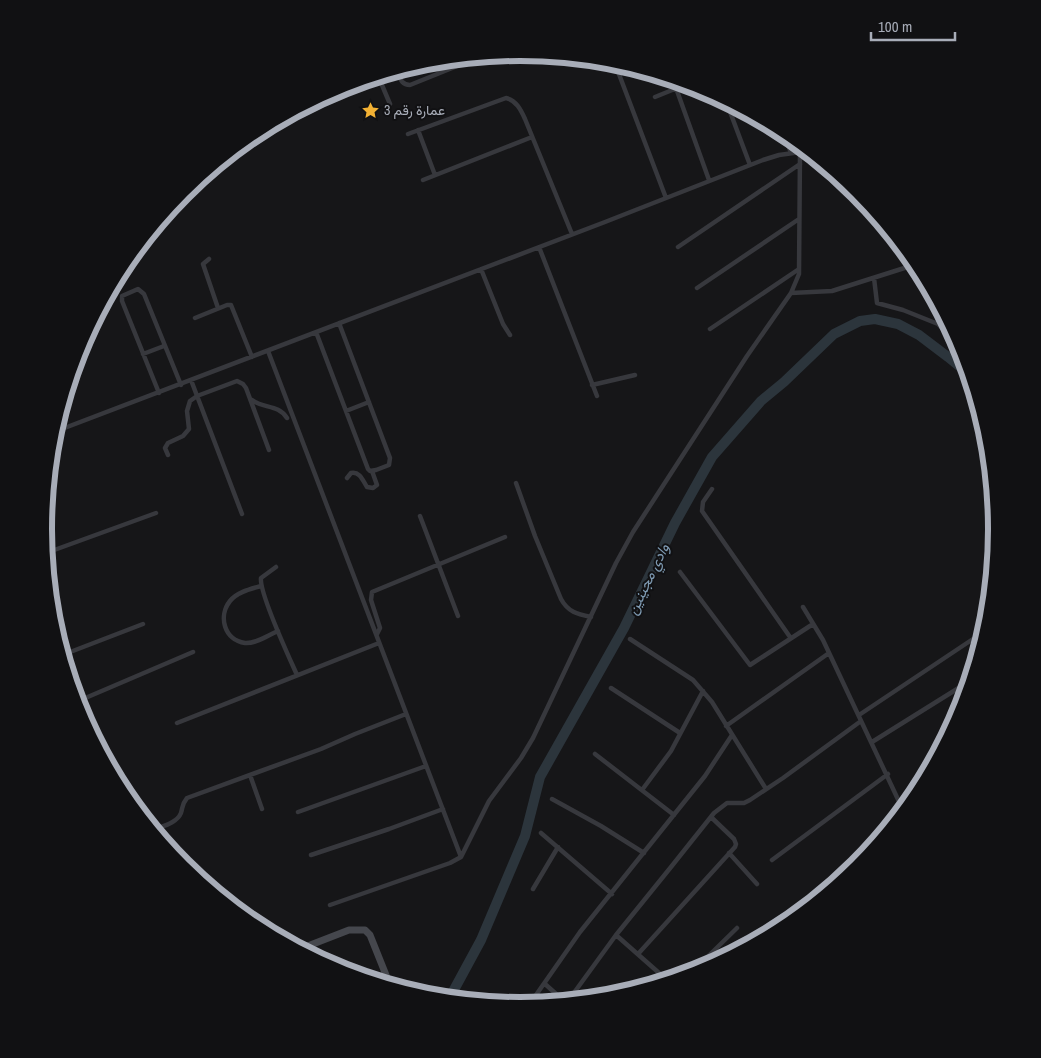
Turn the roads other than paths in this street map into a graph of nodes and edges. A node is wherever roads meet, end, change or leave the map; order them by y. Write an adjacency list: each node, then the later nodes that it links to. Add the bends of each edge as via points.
1 (460, 65): 3 (street, via 410,85 401,82)
2 (617, 71): 21 (street)
3 (399, 77)
4 (381, 83): 7 (street)
5 (676, 88): 6 (street); 20 (street)
6 (655, 97)
7 (390, 104)
8 (730, 110): 17 (street)
9 (418, 130): 10 (street); 11 (street, via 508,98 521,110); 18 (street)
10 (408, 134)
11 (532, 137): 18 (street); 23 (street)
12 (788, 145): 14 (street)
13 (797, 152): 14 (street)
14 (791, 153): 17 (street)
15 (800, 154): 16 (street)
16 (800, 164): 22 (street); 25 (street)
17 (750, 165): 20 (street)
18 (435, 175): 19 (street)
19 (423, 180)
20 (709, 180): 21 (street)
21 (666, 198): 23 (street)
22 (799, 219): 29 (street); 31 (street)
23 (572, 234): 24 (street)
24 (539, 247): 28 (street); 47 (street)
25 (678, 247)
26 (209, 259): 33 (street, via 203,264)
27 (908, 267): 30 (street)
28 (481, 269): 35 (street); 39 (street)
29 (799, 269): 32 (street); 36 (street)
30 (874, 278): 32 (street, via 832,291); 37 (street, via 877,303 916,315)
31 (697, 288)
32 (792, 294): 73 (street, via 747,356 633,532)
33 (218, 308): 34 (street); 43 (street, via 231,305)
34 (195, 318)
35 (339, 323): 38 (street); 52 (street)
36 (710, 329)
37 (943, 329)
38 (316, 332): 41 (street); 53 (street)
39 (510, 335)
40 (164, 346): 42 (street); 42 (street, via 138,289 122,296 122,302); 46 (street)
41 (268, 351): 43 (street); 77 (street)
42 (143, 354): 48 (street)
43 (252, 357): 45 (street)
44 (635, 375): 47 (street)
45 (191, 380): 46 (street); 49 (street)
46 (181, 385): 48 (street)
47 (592, 385): 50 (street)
48 (159, 393): 55 (street)
49 (197, 396): 51 (street, via 236,381 243,384); 57 (street, via 188,405 189,429 168,443 165,448); 63 (street)
50 (597, 396)
51 (250, 399): 54 (street, via 276,408); 56 (street)
52 (369, 402): 53 (street); 58 (street, via 390,460 389,465)
53 (346, 411): 58 (street, via 368,469)
54 (287, 418)
55 (63, 429)
56 (269, 450)
57 (168, 455)
58 (372, 471): 59 (street, via 376,485 373,488 367,487 356,473)
59 (347, 478)
60 (516, 483): 73 (street, via 565,607)
61 (712, 489): 78 (street, via 702,511)
62 (156, 512): 66 (street)
63 (242, 514)
64 (420, 516): 67 (street)
65 (505, 536): 67 (street)
66 (53, 550)
67 (438, 564): 72 (street); 77 (street, via 372,592 371,600 380,628)
68 (276, 567): 70 (street, via 261,578)
69 (680, 572): 78 (street, via 750,665)
70 (261, 586): 76 (street); 76 (street, via 242,592 231,600 225,610 224,626 245,643)
71 (803, 608): 75 (street)
72 (458, 616)
73 (592, 617): 117 (street, via 533,738 489,801)
74 (143, 624): 83 (street)
75 (813, 624): 78 (street); 84 (street)
76 (278, 631): 85 (street)
77 (376, 635): 81 (street)
78 (790, 638)
79 (976, 638): 91 (street)
80 (630, 639): 88 (street, via 693,680)
81 (379, 643): 85 (street); 90 (street)
82 (194, 652): 89 (street)
83 (69, 653)
84 (829, 653): 91 (street); 94 (street)
85 (297, 675): 93 (street)
86 (961, 686): 97 (street)
87 (612, 688): 95 (street)
88 (703, 691): 94 (street); 95 (street)
89 (84, 698)
90 (406, 714): 99 (street); 101 (street, via 321,750)
91 (859, 715): 92 (street)
92 (861, 721): 97 (street); 102 (street)
93 (177, 723)
94 (726, 726): 96 (street)
95 (680, 733): 103 (street)
96 (732, 735): 102 (street); 109 (street)
97 (872, 742): 100 (street)
98 (595, 754): 103 (street)
99 (426, 766): 107 (street); 108 (street)
100 (888, 774): 105 (street); 118 (street)
101 (250, 775): 106 (street); 111 (street, via 187,798 177,819)
102 (766, 789): 110 (street, via 744,802 727,803)
103 (642, 790): 109 (street)
104 (552, 798): 114 (street)
105 (900, 802)
106 (262, 809)
107 (443, 809): 116 (street); 117 (street)
108 (298, 812)
109 (674, 815): 114 (street)
110 (710, 816): 115 (street, via 734,840 735,847); 124 (street)
111 (160, 827)
112 (542, 833): 113 (street)
113 (558, 847): 120 (street); 121 (street)
114 (644, 853): 121 (street)
115 (729, 853): 119 (street); 126 (street)
116 (310, 854)
117 (461, 857): 122 (street, via 450,864)
118 (772, 860)
119 (756, 884)
120 (533, 889)
121 (612, 894): 130 (street, via 580,932)
122 (330, 905)
123 (736, 928): 127 (street)
124 (616, 935): 126 (street); 131 (street)
125 (308, 946): 129 (street, via 349,930 365,930)
126 (638, 954): 128 (street)
127 (705, 959)
128 (661, 975)
129 (387, 977)
130 (545, 984): 132 (street); 133 (street)
131 (571, 994)
132 (559, 995)
133 (535, 997)

